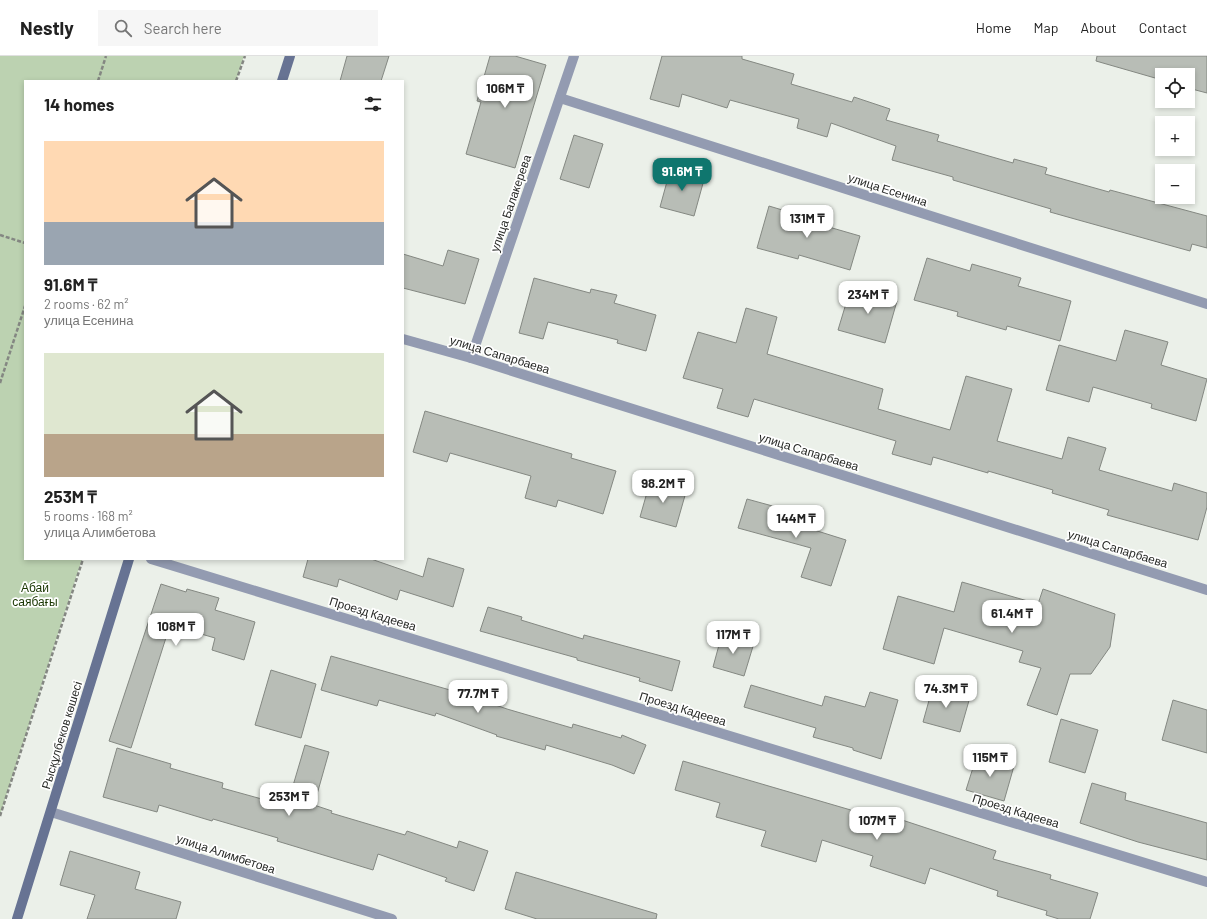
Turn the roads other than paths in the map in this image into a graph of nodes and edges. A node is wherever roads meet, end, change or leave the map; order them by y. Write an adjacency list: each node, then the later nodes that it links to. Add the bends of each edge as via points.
1 (290, 56): 3 (street)
2 (574, 56): 4 (street, улица Балакерева)
3 (282, 80)
4 (560, 98): 5 (street, улица Есенина); 7 (street, улица Балакерева)
5 (1207, 304)
6 (404, 339): 7 (street, улица Сапарбаева)
7 (471, 358): 10 (street, улица Сапарбаева)
8 (129, 560): 11 (street, Рысқұлбеков көшесі)
9 (154, 560): 12 (street, Проезд Кадеева)
10 (1207, 590)
11 (52, 812): 13 (street, Рысқұлбеков көшесі); 14 (street, улица Алимбетова)
12 (1207, 882)
13 (17, 919)
14 (392, 919)

